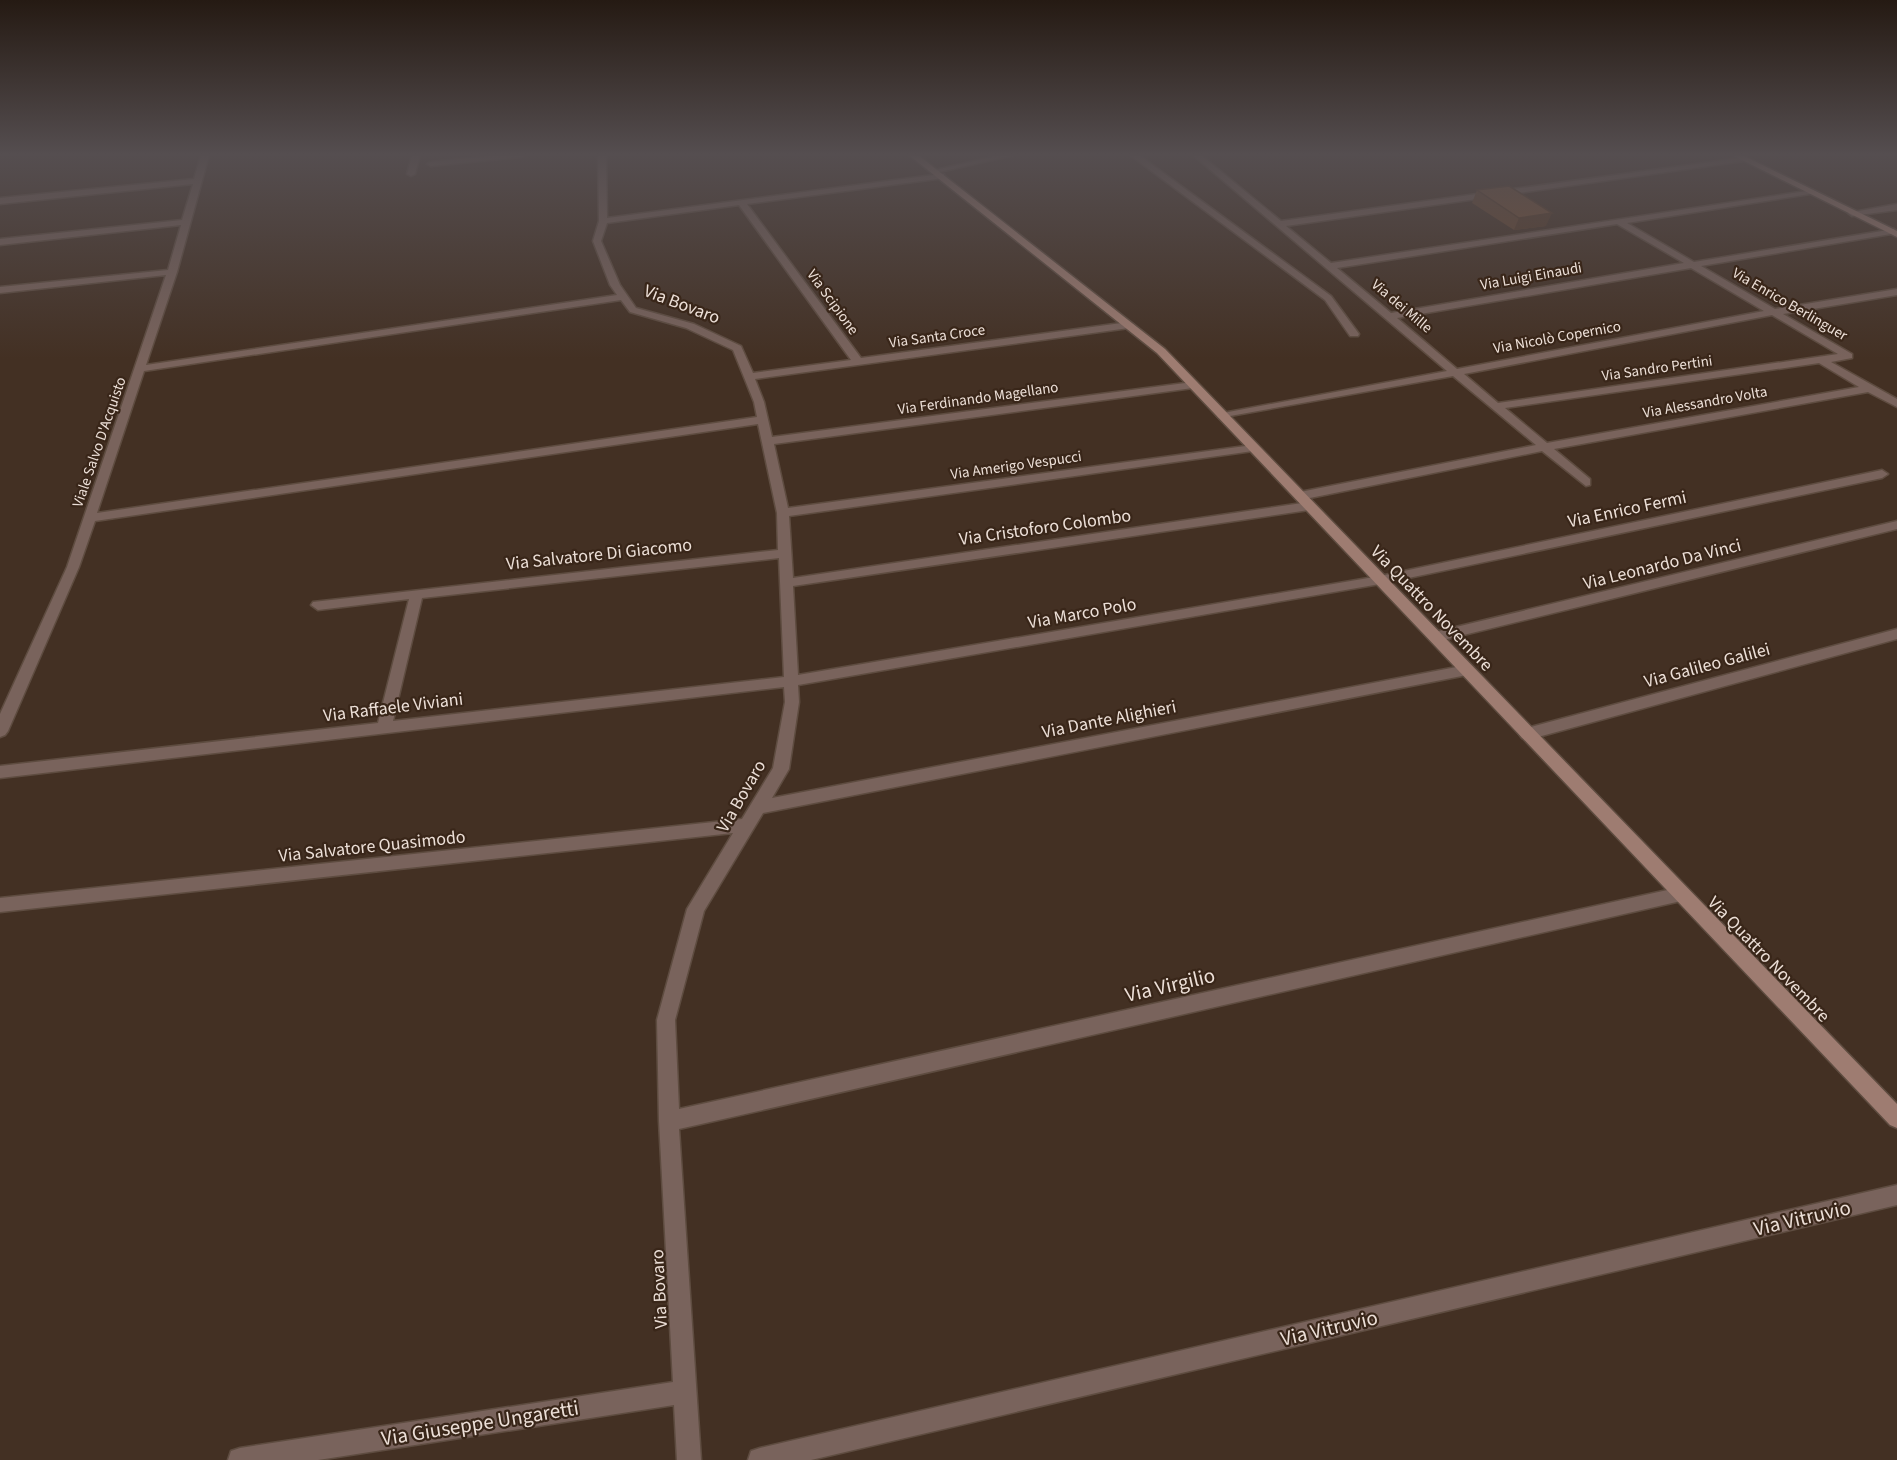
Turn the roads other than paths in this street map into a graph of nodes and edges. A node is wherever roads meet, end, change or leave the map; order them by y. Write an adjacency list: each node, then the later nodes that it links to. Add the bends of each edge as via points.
1 (176, 223): 13 (street)
2 (187, 223): 16 (street, Viale Salvo D'Acquisto)
3 (602, 223): 19 (street, Via Bovaro, via 597,241)
4 (756, 223): 25 (street, Via Scipione)
5 (1000, 223): 22 (street, Via Quattro Novembre)
6 (1226, 223): 23 (street, via 1328,298)
7 (1286, 223): 11 (street)
8 (1604, 223): 15 (street)
9 (1622, 223): 14 (street, Via Enrico Berlinguer)
10 (1873, 223): 12 (street)
11 (1280, 224): 15 (street, Via dei Mille)
12 (1894, 233): 14 (street, Via Luigi Einaudi)
13 (0, 242)
14 (1692, 264): 20 (street, Via Enrico Berlinguer); 21 (street, Via Luigi Einaudi)
15 (1331, 266): 21 (street, Via dei Mille)
16 (172, 272): 17 (street); 26 (street, Viale Salvo D'Acquisto)
17 (0, 290)
18 (1897, 292): 20 (street, Via Nicolò Copernico)
19 (624, 297): 26 (street); 28 (street, Via Bovaro, via 633,310 690,326 737,348)
20 (1774, 312): 24 (street, Via Enrico Berlinguer, via 1848,356); 27 (street, Via Nicolò Copernico)
21 (1390, 316): 27 (street, Via dei Mille)
22 (1129, 325): 25 (street, Via Santa Croce); 29 (street, Via Quattro Novembre)
23 (1354, 334)
24 (1821, 360): 30 (street, Via Enrico Berlinguer); 32 (street, Via Sandro Pertini)
25 (858, 362): 28 (street, Via Santa Croce)
26 (139, 369): 42 (street, Viale Salvo D'Acquisto)
27 (1456, 371): 32 (street, Via dei Mille); 33 (street, Via Nicolò Copernico)
28 (748, 377): 34 (street, Via Bovaro)
29 (1193, 385): 33 (street, Via Quattro Novembre); 35 (street, Via Ferdinando Magellano)
30 (1870, 388): 31 (street, Via Enrico Berlinguer); 36 (street, Via Alessandro Volta)
31 (1897, 404)
32 (1497, 406): 36 (street, Via dei Mille)
33 (1223, 416): 37 (street, Via Quattro Novembre)
34 (762, 420): 35 (street, Via Bovaro); 42 (street)
35 (767, 441): 41 (street, Via Bovaro)
36 (1545, 447): 39 (street, Via dei Mille); 40 (street, Via Alessandro Volta)
37 (1253, 448): 40 (street, Via Quattro Novembre); 41 (street, Via Amerigo Vespucci)
38 (1882, 474): 45 (street, Via Enrico Fermi)
39 (1586, 482)
40 (1305, 501): 45 (street, Via Quattro Novembre); 46 (street, Via Cristoforo Colombo)
41 (783, 513): 44 (street, Via Bovaro)
42 (89, 518): 54 (street, Viale Salvo D'Acquisto, via 73,567)
43 (1897, 525): 50 (street, Via Leonardo Da Vinci)
44 (785, 553): 46 (street, Via Bovaro); 47 (street, Via Salvatore Di Giacomo)
45 (1380, 580): 50 (street, Via Quattro Novembre); 52 (street, Via Marco Polo)
46 (787, 584): 52 (street, Via Bovaro)
47 (417, 593): 48 (street, Via Salvatore Di Giacomo); 53 (street)
48 (318, 605)
49 (1897, 634): 55 (street, Via Galileo Galilei)
50 (1435, 637): 51 (street, Via Quattro Novembre)
51 (1467, 670): 55 (street, Via Quattro Novembre); 57 (street, Via Dante Alighieri)
52 (791, 681): 53 (street, Via Raffaele Viviani); 57 (street, Via Bovaro, via 792,702 782,770)
53 (384, 728): 56 (street, Via Raffaele Viviani)
54 (0, 731)
55 (1527, 734): 59 (street, Via Quattro Novembre)
56 (0, 772)
57 (759, 807): 58 (street, Via Bovaro)
58 (747, 825): 60 (street, Via Salvatore Quasimodo); 62 (street, Via Bovaro, via 696,909 666,1020)
59 (1681, 894): 61 (street, Via Quattro Novembre); 62 (street, Via Virgilio)
60 (0, 905)
61 (1897, 1118)
62 (669, 1121): 64 (street, Via Bovaro)
63 (1897, 1195): 67 (street, Via Vitruvio)
64 (684, 1392): 65 (street, Via Giuseppe Ungaretti); 66 (street, Via Bovaro)
65 (240, 1460)
66 (689, 1460)
67 (760, 1460)

